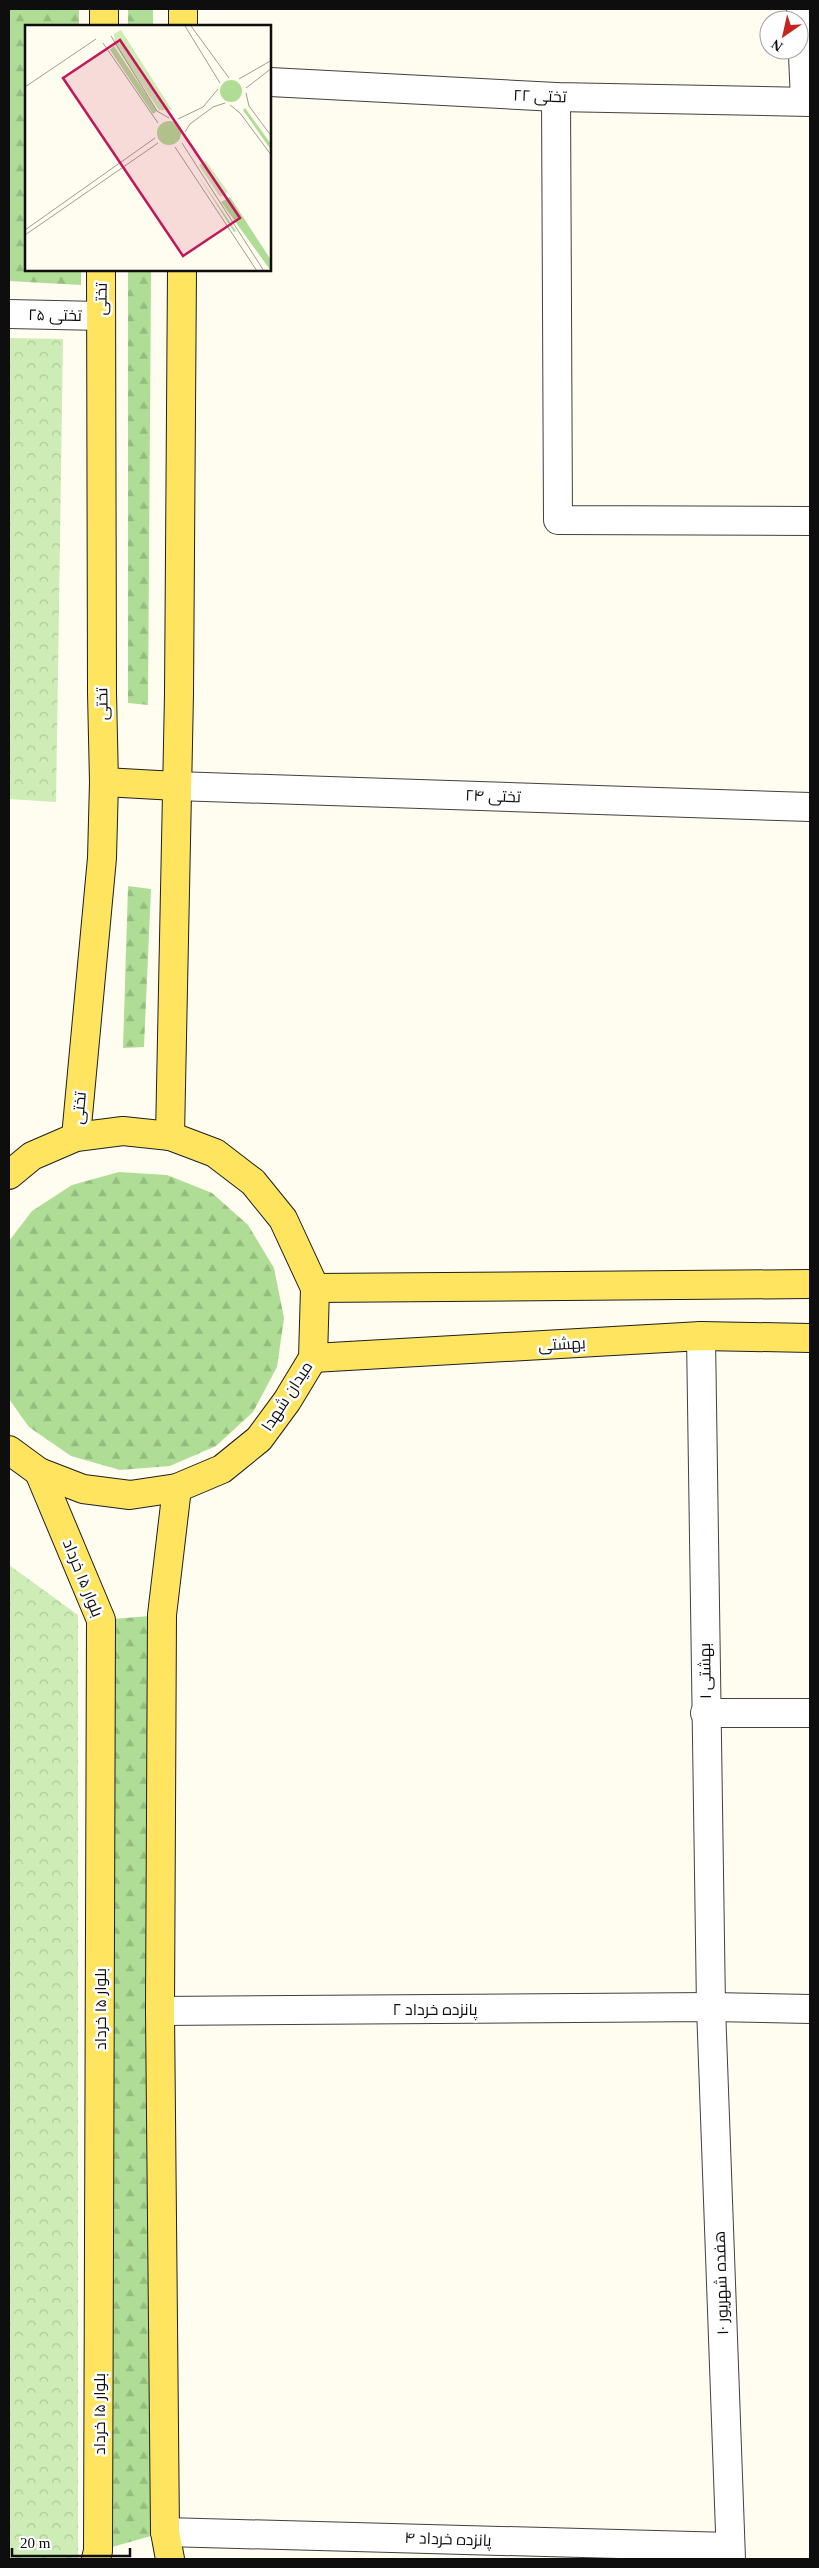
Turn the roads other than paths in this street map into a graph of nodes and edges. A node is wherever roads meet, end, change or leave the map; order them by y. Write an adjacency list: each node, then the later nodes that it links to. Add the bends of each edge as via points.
1 (104, 9): 4 (main road)
2 (183, 9): 5 (main road)
3 (801, 9): 8 (street)
4 (104, 25)
5 (183, 25)
6 (271, 82): 7 (street, تختی ۲۲)
7 (556, 97): 8 (street, تختی ۲۲); 13 (street, via 558,520)
8 (808, 101)
9 (102, 271): 12 (main road, تختی)
10 (182, 271): 15 (main road)
11 (9, 314): 12 (street, تختی ۲۵)
12 (101, 316): 14 (main road, تختی)
13 (810, 521)
14 (104, 782): 15 (main road); 18 (main road, تختی, via 102,858)
15 (176, 786): 16 (street, تختی ۲۴); 17 (main road)
16 (810, 806)
17 (170, 1136): 18 (main road, میدان شهدا, via 123,1131); 21 (main road, میدان شهدا, via 214,1153 253,1182 283,1219)
18 (76, 1137): 19 (main road, میدان شهدا, via 32,1156)
19 (9, 1175)
20 (810, 1284): 21 (main road)
21 (315, 1288): 24 (main road, میدان شهدا)
22 (701, 1336): 23 (main road, بهشتی); 24 (main road, بهشتی); 28 (street, بهشتی ۱)
23 (810, 1338)
24 (313, 1358): 27 (main road, میدان شهدا, via 287,1401 258,1439 222,1469)
25 (9, 1450): 26 (main road, میدان شهدا)
26 (39, 1472): 27 (main road, میدان شهدا, via 83,1489 130,1495); 35 (main road, بلوار ۱۵ خرداد, via 101,1620)
27 (177, 1488): 32 (main road, via 162,1615)
28 (705, 1713): 29 (street); 30 (street, بهشتی ۱)
29 (810, 1713)
30 (711, 2007): 31 (street, پانزده خرداد ۲); 32 (street, پانزده خرداد ۲); 34 (street, هفده شهریور ۱۰)
31 (810, 2009)
32 (160, 2011): 33 (main road)
33 (165, 2532): 34 (street, پانزده خرداد ۴); 36 (main road)
34 (731, 2553)
35 (96, 2559)
36 (170, 2559)

